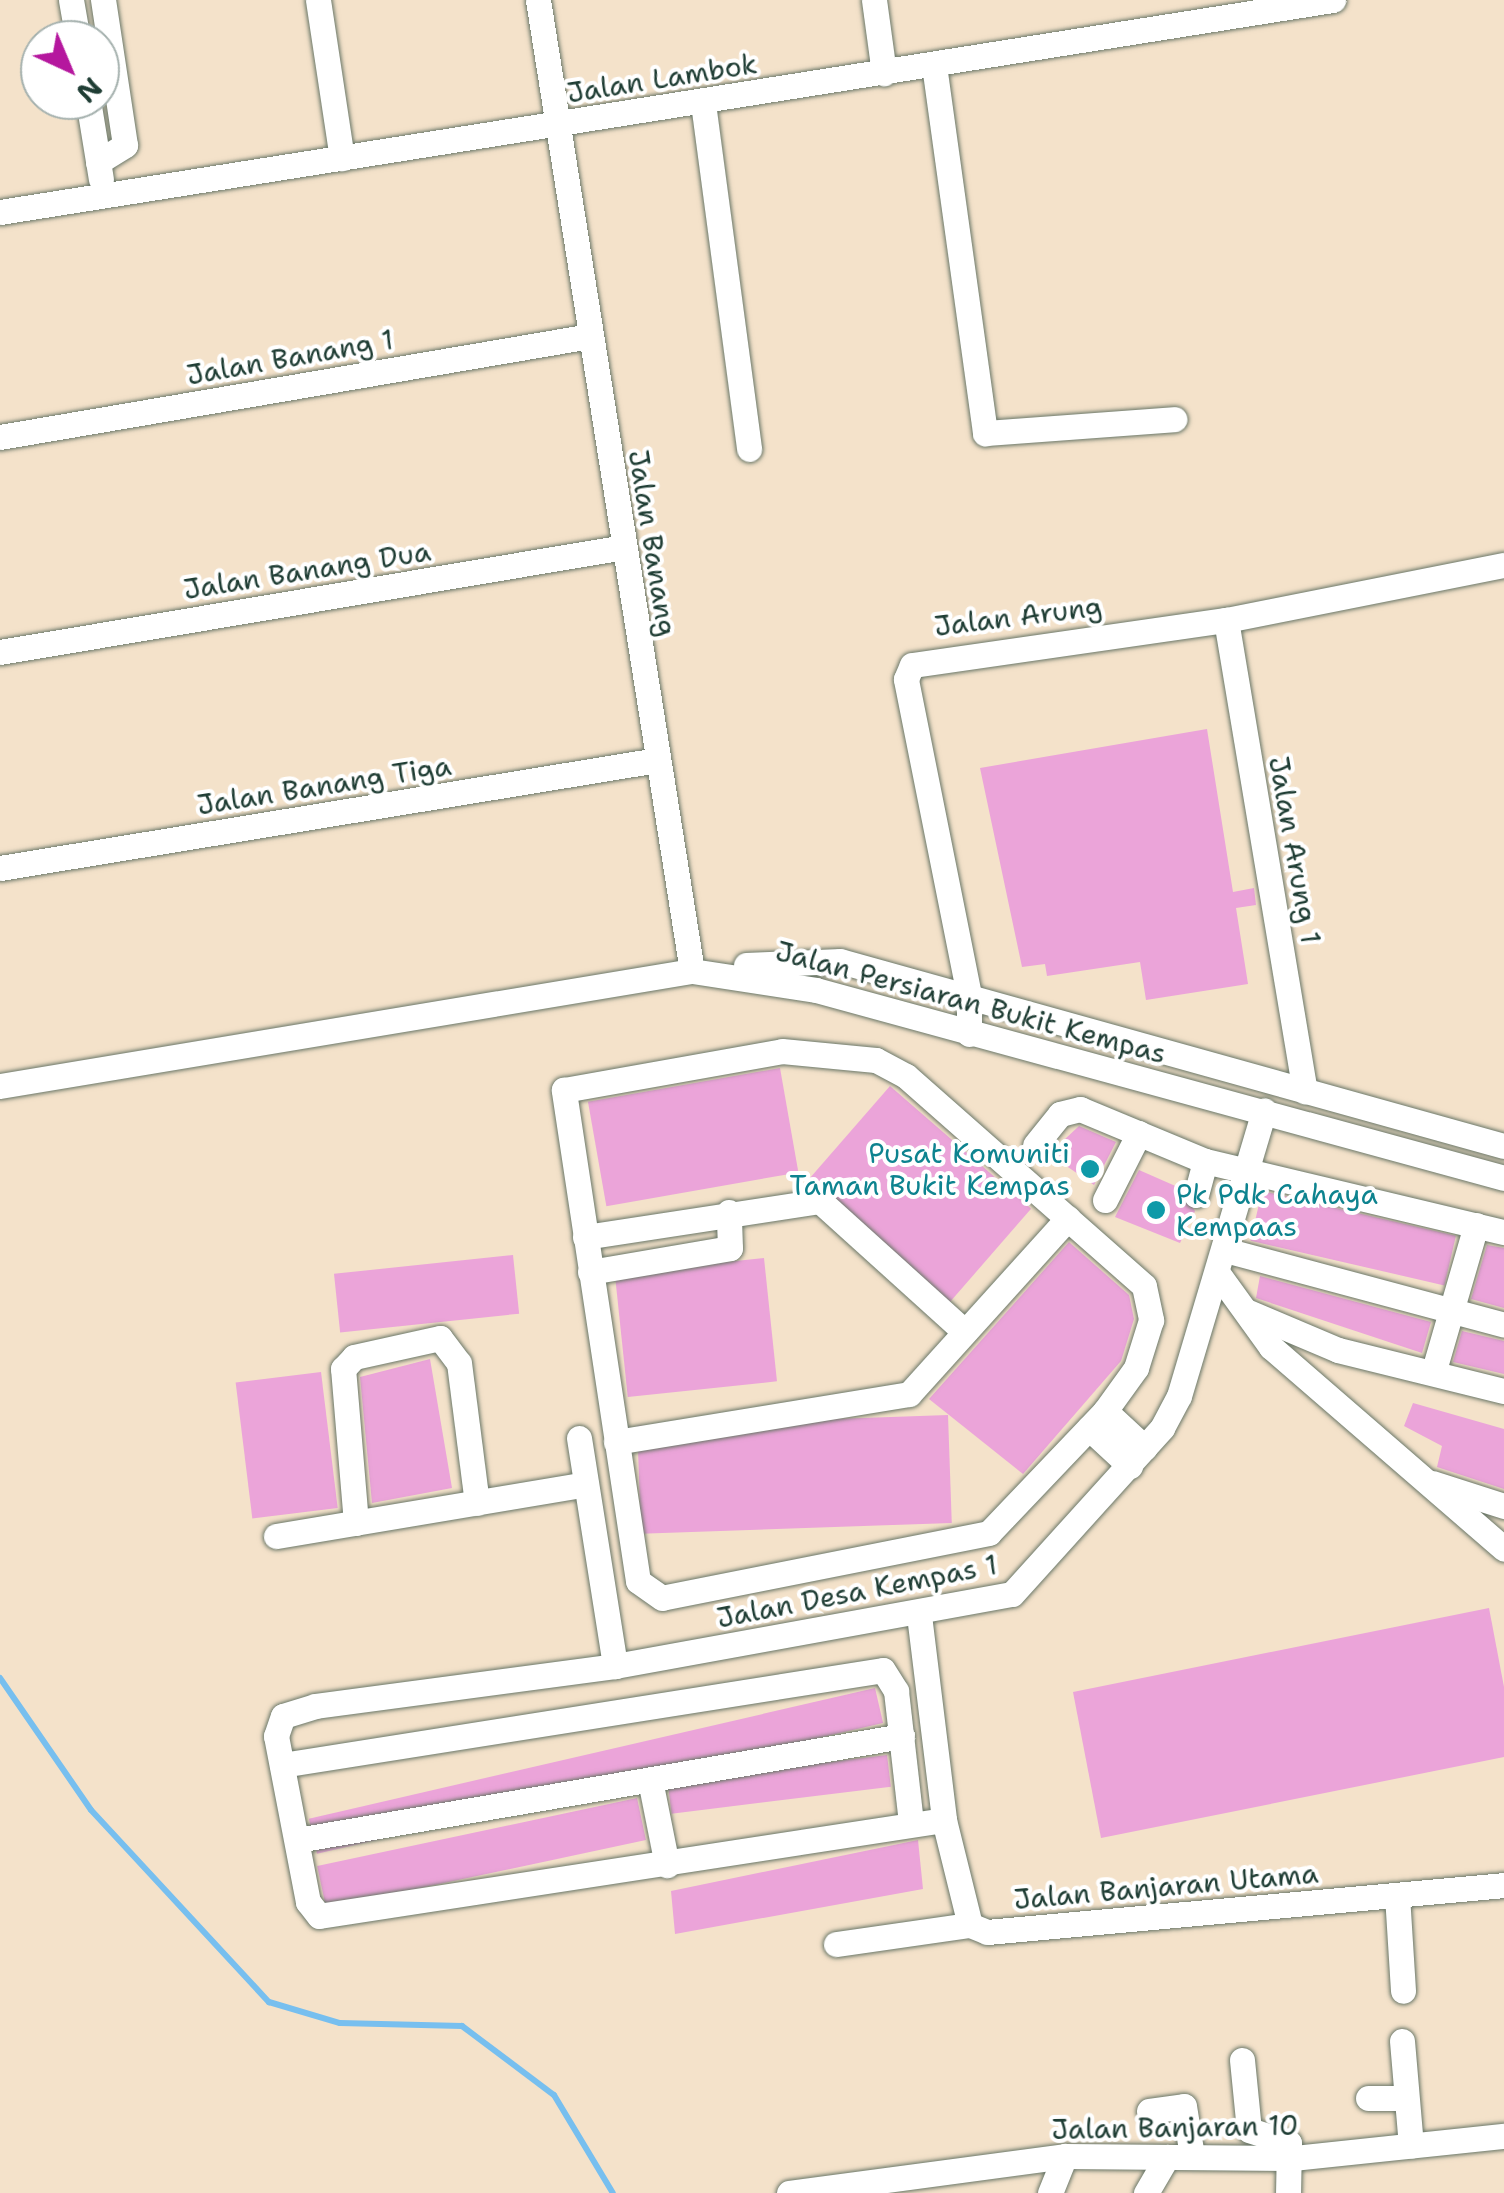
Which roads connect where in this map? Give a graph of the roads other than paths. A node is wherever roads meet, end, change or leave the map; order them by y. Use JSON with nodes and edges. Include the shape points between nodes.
{"nodes":[{"id":1,"x":102,"y":0,"type":"edge"},
{"id":2,"x":318,"y":0,"type":"edge"},
{"id":3,"x":538,"y":0,"type":"edge"},
{"id":4,"x":874,"y":0,"type":"edge"},
{"id":5,"x":1333,"y":0,"type":"edge"},
{"id":6,"x":1212,"y":10,"type":"edge"},
{"id":7,"x":934,"y":65,"type":"junction"},
{"id":8,"x":884,"y":74,"type":"junction"},
{"id":9,"x":703,"y":103,"type":"junction"},
{"id":10,"x":91,"y":120,"type":"edge"},
{"id":11,"x":554,"y":125,"type":"junction"},
{"id":12,"x":342,"y":158,"type":"junction"},
{"id":13,"x":98,"y":162,"type":"junction"},
{"id":14,"x":103,"y":196,"type":"junction"},
{"id":15,"x":0,"y":212,"type":"edge"},
{"id":16,"x":590,"y":336,"type":"junction"},
{"id":17,"x":1174,"y":419,"type":"dead end"},
{"id":18,"x":0,"y":437,"type":"edge"},
{"id":19,"x":749,"y":449,"type":"dead end"},
{"id":20,"x":624,"y":548,"type":"junction"},
{"id":21,"x":1504,"y":566,"type":"edge"},
{"id":22,"x":1226,"y":620,"type":"junction"},
{"id":23,"x":0,"y":652,"type":"edge"},
{"id":24,"x":657,"y":760,"type":"junction"},
{"id":25,"x":0,"y":868,"type":"edge"},
{"id":26,"x":692,"y":971,"type":"junction"},
{"id":27,"x":970,"y":994,"type":"junction"},
{"id":28,"x":969,"y":1034,"type":"junction"},
{"id":29,"x":0,"y":1086,"type":"edge"},
{"id":30,"x":1306,"y":1090,"type":"junction"},
{"id":31,"x":1264,"y":1110,"type":"junction"},
{"id":32,"x":1139,"y":1134,"type":"junction"},
{"id":33,"x":1035,"y":1145,"type":"dead end"},
{"id":34,"x":1504,"y":1146,"type":"edge"},
{"id":35,"x":1206,"y":1161,"type":"junction"},
{"id":36,"x":1246,"y":1173,"type":"junction"},
{"id":37,"x":1504,"y":1178,"type":"edge"},
{"id":38,"x":1196,"y":1195,"type":"dead end"},
{"id":39,"x":1105,"y":1200,"type":"dead end"},
{"id":40,"x":729,"y":1212,"type":"junction"},
{"id":41,"x":1068,"y":1218,"type":"junction"},
{"id":42,"x":1476,"y":1225,"type":"junction"},
{"id":43,"x":1504,"y":1232,"type":"edge"},
{"id":44,"x":585,"y":1237,"type":"junction"},
{"id":45,"x":1222,"y":1263,"type":"junction"},
{"id":46,"x":590,"y":1272,"type":"junction"},
{"id":47,"x":1453,"y":1310,"type":"junction"},
{"id":48,"x":1246,"y":1311,"type":"junction"},
{"id":49,"x":1504,"y":1325,"type":"edge"},
{"id":50,"x":965,"y":1332,"type":"junction"},
{"id":51,"x":1338,"y":1350,"type":"junction"},
{"id":52,"x":1434,"y":1370,"type":"junction"},
{"id":53,"x":1317,"y":1390,"type":"junction"},
{"id":54,"x":1504,"y":1390,"type":"edge"},
{"id":55,"x":1097,"y":1419,"type":"junction"},
{"id":56,"x":617,"y":1447,"type":"junction"},
{"id":57,"x":1138,"y":1457,"type":"junction"},
{"id":58,"x":582,"y":1460,"type":"junction"},
{"id":59,"x":1421,"y":1480,"type":"junction"},
{"id":60,"x":477,"y":1502,"type":"junction"},
{"id":61,"x":1504,"y":1506,"type":"edge"},
{"id":62,"x":356,"y":1524,"type":"junction"},
{"id":63,"x":276,"y":1536,"type":"dead end"},
{"id":64,"x":1504,"y":1549,"type":"edge"},
{"id":65,"x":918,"y":1615,"type":"junction"},
{"id":66,"x":615,"y":1666,"type":"junction"},
{"id":67,"x":902,"y":1736,"type":"junction"},
{"id":68,"x":282,"y":1765,"type":"junction"},
{"id":69,"x":650,"y":1780,"type":"junction"},
{"id":70,"x":944,"y":1820,"type":"junction"},
{"id":71,"x":911,"y":1823,"type":"junction"},
{"id":72,"x":297,"y":1840,"type":"junction"},
{"id":73,"x":667,"y":1865,"type":"junction"},
{"id":74,"x":1504,"y":1884,"type":"edge"},
{"id":75,"x":1397,"y":1895,"type":"junction"},
{"id":76,"x":970,"y":1925,"type":"junction"},
{"id":77,"x":836,"y":1944,"type":"dead end"},
{"id":78,"x":1403,"y":1991,"type":"dead end"},
{"id":79,"x":1402,"y":2041,"type":"dead end"},
{"id":80,"x":1242,"y":2060,"type":"dead end"},
{"id":81,"x":1368,"y":2098,"type":"dead end"},
{"id":82,"x":1406,"y":2098,"type":"junction"},
{"id":83,"x":1149,"y":2111,"type":"dead end"},
{"id":84,"x":1504,"y":2136,"type":"edge"},
{"id":85,"x":1411,"y":2146,"type":"junction"},
{"id":86,"x":1065,"y":2156,"type":"junction"},
{"id":87,"x":1180,"y":2156,"type":"junction"},
{"id":88,"x":1293,"y":2158,"type":"junction"},
{"id":89,"x":810,"y":2189,"type":"edge"},
{"id":90,"x":1050,"y":2193,"type":"edge"},
{"id":91,"x":1146,"y":2193,"type":"edge"},
{"id":92,"x":1288,"y":2193,"type":"edge"}],
"edges":[{"from":1,"to":13,"type":"street","via":[[125,146]]},
{"from":2,"to":12,"type":"street"},
{"from":3,"to":11,"type":"street","name":"Jalan Banang"},
{"from":4,"to":8,"type":"street"},
{"from":5,"to":6,"type":"street","name":"Jalan Lambok"},
{"from":6,"to":7,"type":"street","name":"Jalan Lambok"},
{"from":7,"to":8,"type":"street","name":"Jalan Lambok"},
{"from":7,"to":17,"type":"street","via":[[985,432]]},
{"from":8,"to":9,"type":"street","name":"Jalan Lambok"},
{"from":9,"to":11,"type":"street","name":"Jalan Lambok"},
{"from":9,"to":19,"type":"street"},
{"from":10,"to":13,"type":"street"},
{"from":11,"to":12,"type":"street","name":"Jalan Lambok"},
{"from":11,"to":16,"type":"street","name":"Jalan Banang"},
{"from":12,"to":14,"type":"street","name":"Jalan Lambok"},
{"from":13,"to":14,"type":"street"},
{"from":14,"to":15,"type":"street","name":"Jalan Lambok"},
{"from":16,"to":18,"type":"street","name":"Jalan Banang 1"},
{"from":16,"to":20,"type":"street","name":"Jalan Banang"},
{"from":20,"to":23,"type":"street","name":"Jalan Banang Dua"},
{"from":20,"to":24,"type":"street","name":"Jalan Banang"},
{"from":21,"to":22,"type":"street","name":"Jalan Arung"},
{"from":22,"to":27,"type":"street","name":"Jalan Arung","via":[[912,665],[906,679]]},
{"from":22,"to":30,"type":"street","name":"Jalan Arung 1"},
{"from":24,"to":25,"type":"street","name":"Jalan Banang Tiga"},
{"from":24,"to":26,"type":"street","name":"Jalan Banang"},
{"from":26,"to":27,"type":"street","via":[[840,961]]},
{"from":26,"to":28,"type":"street","name":"Jalan Persiaran Bukit Kempas","via":[[816,990]]},
{"from":26,"to":29,"type":"street","name":"Jalan Persiaran Bukit Kempas"},
{"from":27,"to":28,"type":"street","name":"Jalan Arung"},
{"from":27,"to":30,"type":"street"},
{"from":28,"to":31,"type":"street","name":"Jalan Persiaran Bukit Kempas"},
{"from":30,"to":34,"type":"street"},
{"from":31,"to":36,"type":"street","name":"Jalan Desa Kempas 1"},
{"from":31,"to":37,"type":"street","name":"Jalan Persiaran Bukit Kempas"},
{"from":32,"to":33,"type":"street","via":[[1080,1110],[1060,1114]]},
{"from":32,"to":35,"type":"street"},
{"from":32,"to":39,"type":"street"},
{"from":35,"to":36,"type":"street"},
{"from":35,"to":38,"type":"street"},
{"from":36,"to":42,"type":"street"},
{"from":36,"to":45,"type":"street","name":"Jalan Desa Kempas 1"},
{"from":40,"to":44,"type":"street"},
{"from":40,"to":46,"type":"street","via":[[730,1248]]},
{"from":40,"to":50,"type":"street","via":[[820,1201]]},
{"from":41,"to":44,"type":"street","via":[[890,1065],[782,1051],[564,1090]]},
{"from":41,"to":50,"type":"street"},
{"from":41,"to":55,"type":"street","via":[[1152,1302],[1136,1368]]},
{"from":42,"to":43,"type":"street"},
{"from":42,"to":47,"type":"street"},
{"from":44,"to":46,"type":"street"},
{"from":45,"to":47,"type":"street"},
{"from":45,"to":48,"type":"street"},
{"from":45,"to":57,"type":"street","name":"Jalan Desa Kempas 1","via":[[1180,1396]]},
{"from":46,"to":56,"type":"street"},
{"from":47,"to":49,"type":"street"},
{"from":47,"to":52,"type":"street"},
{"from":48,"to":51,"type":"street"},
{"from":48,"to":53,"type":"street"},
{"from":50,"to":56,"type":"street","via":[[909,1394]]},
{"from":51,"to":52,"type":"street"},
{"from":51,"to":53,"type":"street"},
{"from":52,"to":54,"type":"street"},
{"from":53,"to":59,"type":"street"},
{"from":55,"to":56,"type":"street","via":[[972,1542],[662,1598],[638,1581]]},
{"from":55,"to":57,"type":"street"},
{"from":56,"to":58,"type":"street"},
{"from":57,"to":65,"type":"street","name":"Jalan Desa Kempas 1","via":[[1012,1594]]},
{"from":58,"to":60,"type":"street"},
{"from":58,"to":66,"type":"street"},
{"from":59,"to":61,"type":"street"},
{"from":59,"to":64,"type":"street"},
{"from":60,"to":62,"type":"street"},
{"from":60,"to":62,"type":"street","via":[[458,1363],[440,1338],[354,1357],[343,1369]]},
{"from":62,"to":63,"type":"street"},
{"from":65,"to":66,"type":"street","name":"Jalan Desa Kempas 1"},
{"from":65,"to":70,"type":"street"},
{"from":66,"to":68,"type":"street","name":"Jalan Desa Kempas 1","via":[[283,1716]]},
{"from":67,"to":68,"type":"street","via":[[894,1680],[883,1670]]},
{"from":67,"to":69,"type":"street"},
{"from":67,"to":71,"type":"street"},
{"from":68,"to":72,"type":"street"},
{"from":69,"to":72,"type":"street"},
{"from":69,"to":73,"type":"street"},
{"from":70,"to":71,"type":"street"},
{"from":70,"to":76,"type":"street"},
{"from":71,"to":73,"type":"street"},
{"from":72,"to":73,"type":"street","via":[[319,1916]]},
{"from":74,"to":75,"type":"street","name":"Jalan Banjaran Utama"},
{"from":75,"to":76,"type":"street","name":"Jalan Banjaran Utama","via":[[987,1932]]},
{"from":75,"to":78,"type":"street"},
{"from":76,"to":77,"type":"street","name":"Jalan Banjaran Utama"},
{"from":79,"to":82,"type":"street"},
{"from":80,"to":88,"type":"street","via":[[1249,2130],[1278,2135]]},
{"from":81,"to":82,"type":"street"},
{"from":82,"to":85,"type":"street"},
{"from":83,"to":87,"type":"street","via":[[1184,2106]]},
{"from":84,"to":85,"type":"street","name":"Jalan Banjaran 10"},
{"from":85,"to":88,"type":"street","name":"Jalan Banjaran 10"},
{"from":86,"to":87,"type":"street","name":"Jalan Banjaran 10"},
{"from":86,"to":89,"type":"street","name":"Jalan Banjaran 10"},
{"from":86,"to":90,"type":"street"},
{"from":87,"to":88,"type":"street","name":"Jalan Banjaran 10"},
{"from":87,"to":91,"type":"street"},
{"from":88,"to":92,"type":"street"}]}
